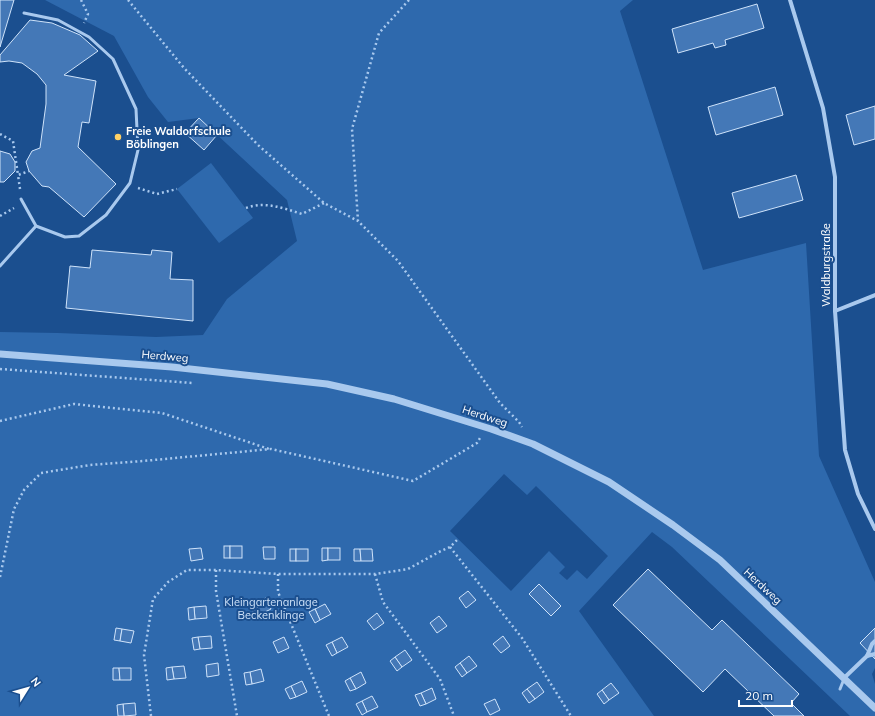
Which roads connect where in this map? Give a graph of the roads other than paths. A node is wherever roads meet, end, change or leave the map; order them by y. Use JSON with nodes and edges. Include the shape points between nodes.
{"nodes":[{"id":1,"x":790,"y":0,"type":"edge"},
{"id":2,"x":24,"y":13,"type":"dead end"},
{"id":3,"x":21,"y":199,"type":"road end"},
{"id":4,"x":36,"y":226,"type":"junction"},
{"id":5,"x":0,"y":266,"type":"edge"},
{"id":6,"x":875,"y":295,"type":"edge"},
{"id":7,"x":835,"y":311,"type":"junction"},
{"id":8,"x":0,"y":354,"type":"edge"},
{"id":9,"x":875,"y":529,"type":"edge"},
{"id":10,"x":875,"y":641,"type":"edge"},
{"id":11,"x":875,"y":654,"type":"edge"},
{"id":12,"x":867,"y":656,"type":"junction"},
{"id":13,"x":844,"y":678,"type":"junction"},
{"id":14,"x":840,"y":689,"type":"dead end"},
{"id":15,"x":875,"y":708,"type":"edge"}],
"edges":[{"from":1,"to":7,"type":"street","name":"Waldburgstraße","via":[[823,108],[835,178]]},
{"from":2,"to":4,"type":"lane","via":[[58,20],[89,37],[113,59],[136,109],[138,150],[130,183],[106,215],[79,236],[65,237]]},
{"from":3,"to":4,"type":"lane"},
{"from":4,"to":5,"type":"lane"},
{"from":6,"to":7,"type":"street"},
{"from":7,"to":9,"type":"street","name":"Waldburgstraße","via":[[845,450],[858,494]]},
{"from":8,"to":13,"type":"street","name":"Herdweg","via":[[172,367],[327,384],[394,399],[532,444],[609,482],[720,560]]},
{"from":10,"to":12,"type":"street"},
{"from":11,"to":12,"type":"street"},
{"from":12,"to":13,"type":"street"},
{"from":13,"to":14,"type":"lane"},
{"from":13,"to":15,"type":"street","name":"Herdweg"}]}
